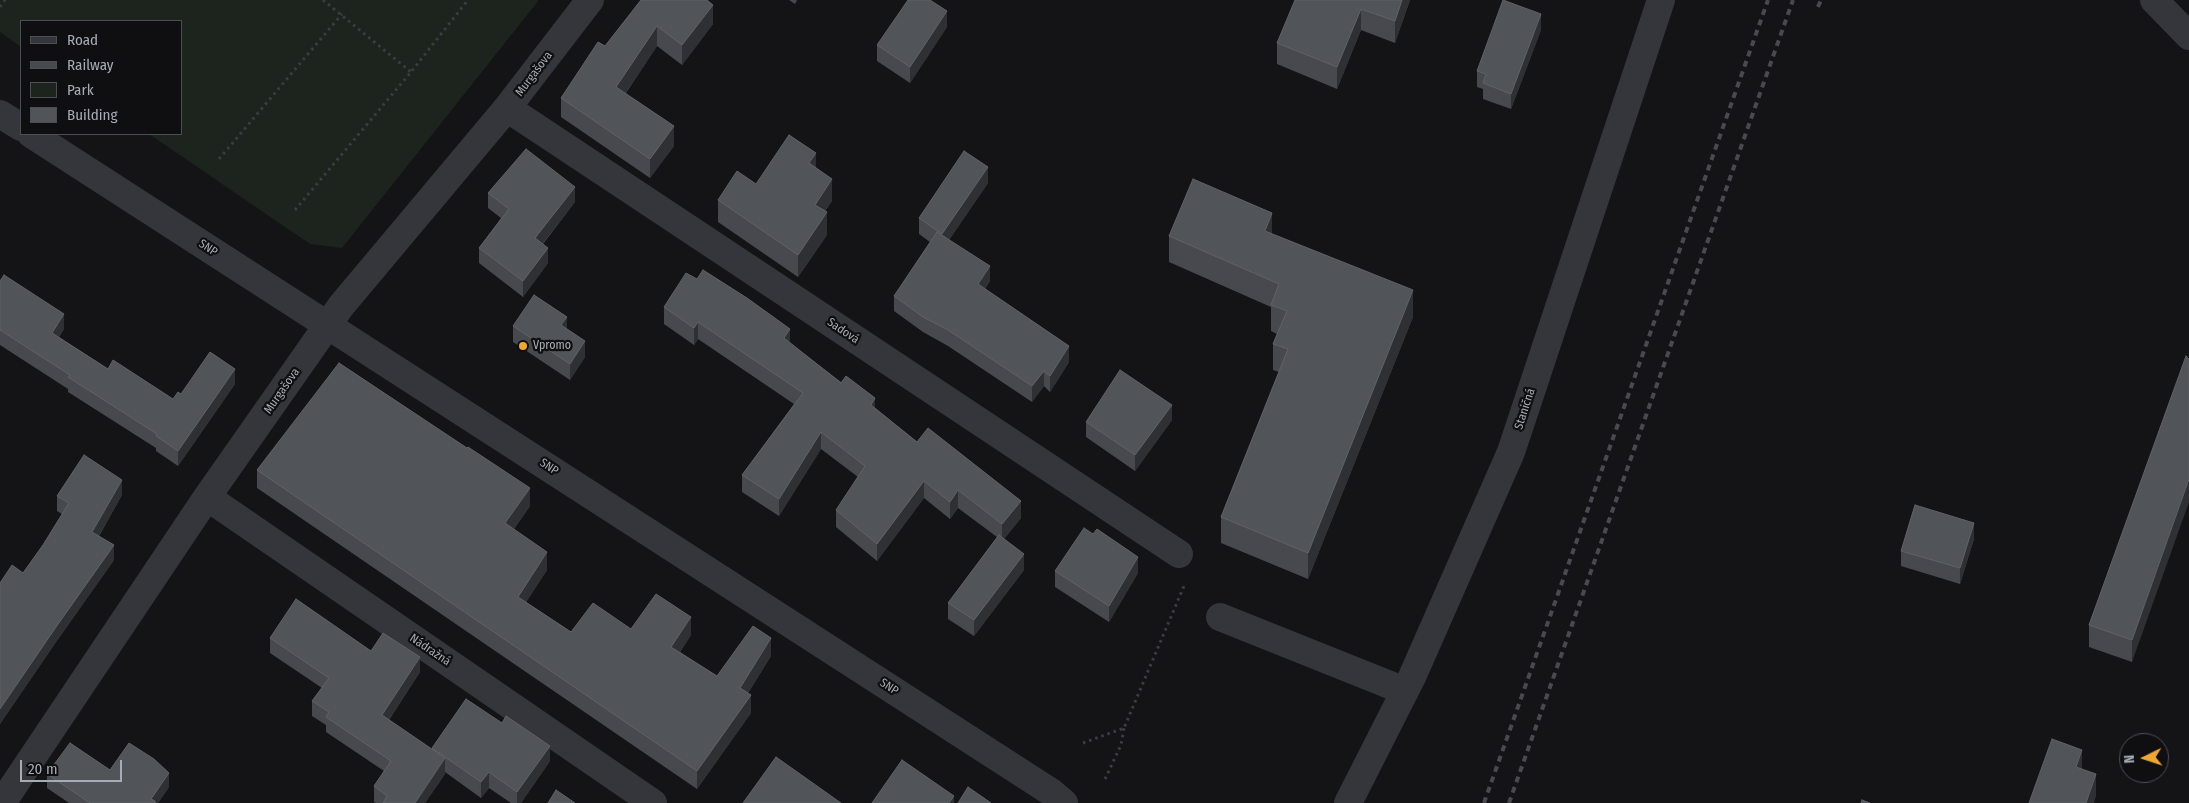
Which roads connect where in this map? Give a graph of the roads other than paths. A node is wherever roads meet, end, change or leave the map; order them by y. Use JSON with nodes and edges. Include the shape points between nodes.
{"nodes":[{"id":1,"x":590,"y":0,"type":"edge"},
{"id":2,"x":1661,"y":0,"type":"edge"},
{"id":3,"x":2154,"y":0,"type":"edge"},
{"id":4,"x":2189,"y":36,"type":"edge"},
{"id":5,"x":507,"y":108,"type":"junction"},
{"id":6,"x":0,"y":114,"type":"edge"},
{"id":7,"x":20,"y":126,"type":"edge"},
{"id":8,"x":33,"y":135,"type":"edge"},
{"id":9,"x":328,"y":324,"type":"junction"},
{"id":10,"x":207,"y":497,"type":"junction"},
{"id":11,"x":1180,"y":554,"type":"road end"},
{"id":12,"x":1220,"y":617,"type":"dead end"},
{"id":13,"x":1405,"y":691,"type":"junction"},
{"id":14,"x":2,"y":803,"type":"edge"},
{"id":15,"x":653,"y":803,"type":"edge"},
{"id":16,"x":1064,"y":803,"type":"edge"},
{"id":17,"x":1348,"y":803,"type":"edge"}],
"edges":[{"from":1,"to":5,"type":"street","name":"Murgašova"},
{"from":2,"to":13,"type":"street","name":"Staničná","via":[[1511,452]]},
{"from":3,"to":4,"type":"street"},
{"from":5,"to":9,"type":"street","name":"Murgašova"},
{"from":5,"to":11,"type":"street","name":"Sadová"},
{"from":6,"to":7,"type":"street"},
{"from":8,"to":9,"type":"street","name":"SNP"},
{"from":9,"to":10,"type":"street","name":"Murgašova"},
{"from":9,"to":16,"type":"street","name":"SNP","via":[[1043,786]]},
{"from":10,"to":14,"type":"street","name":"Murgašova"},
{"from":10,"to":15,"type":"street","name":"Nádražná"},
{"from":12,"to":13,"type":"street"},
{"from":13,"to":17,"type":"street","name":"Staničná"}]}
